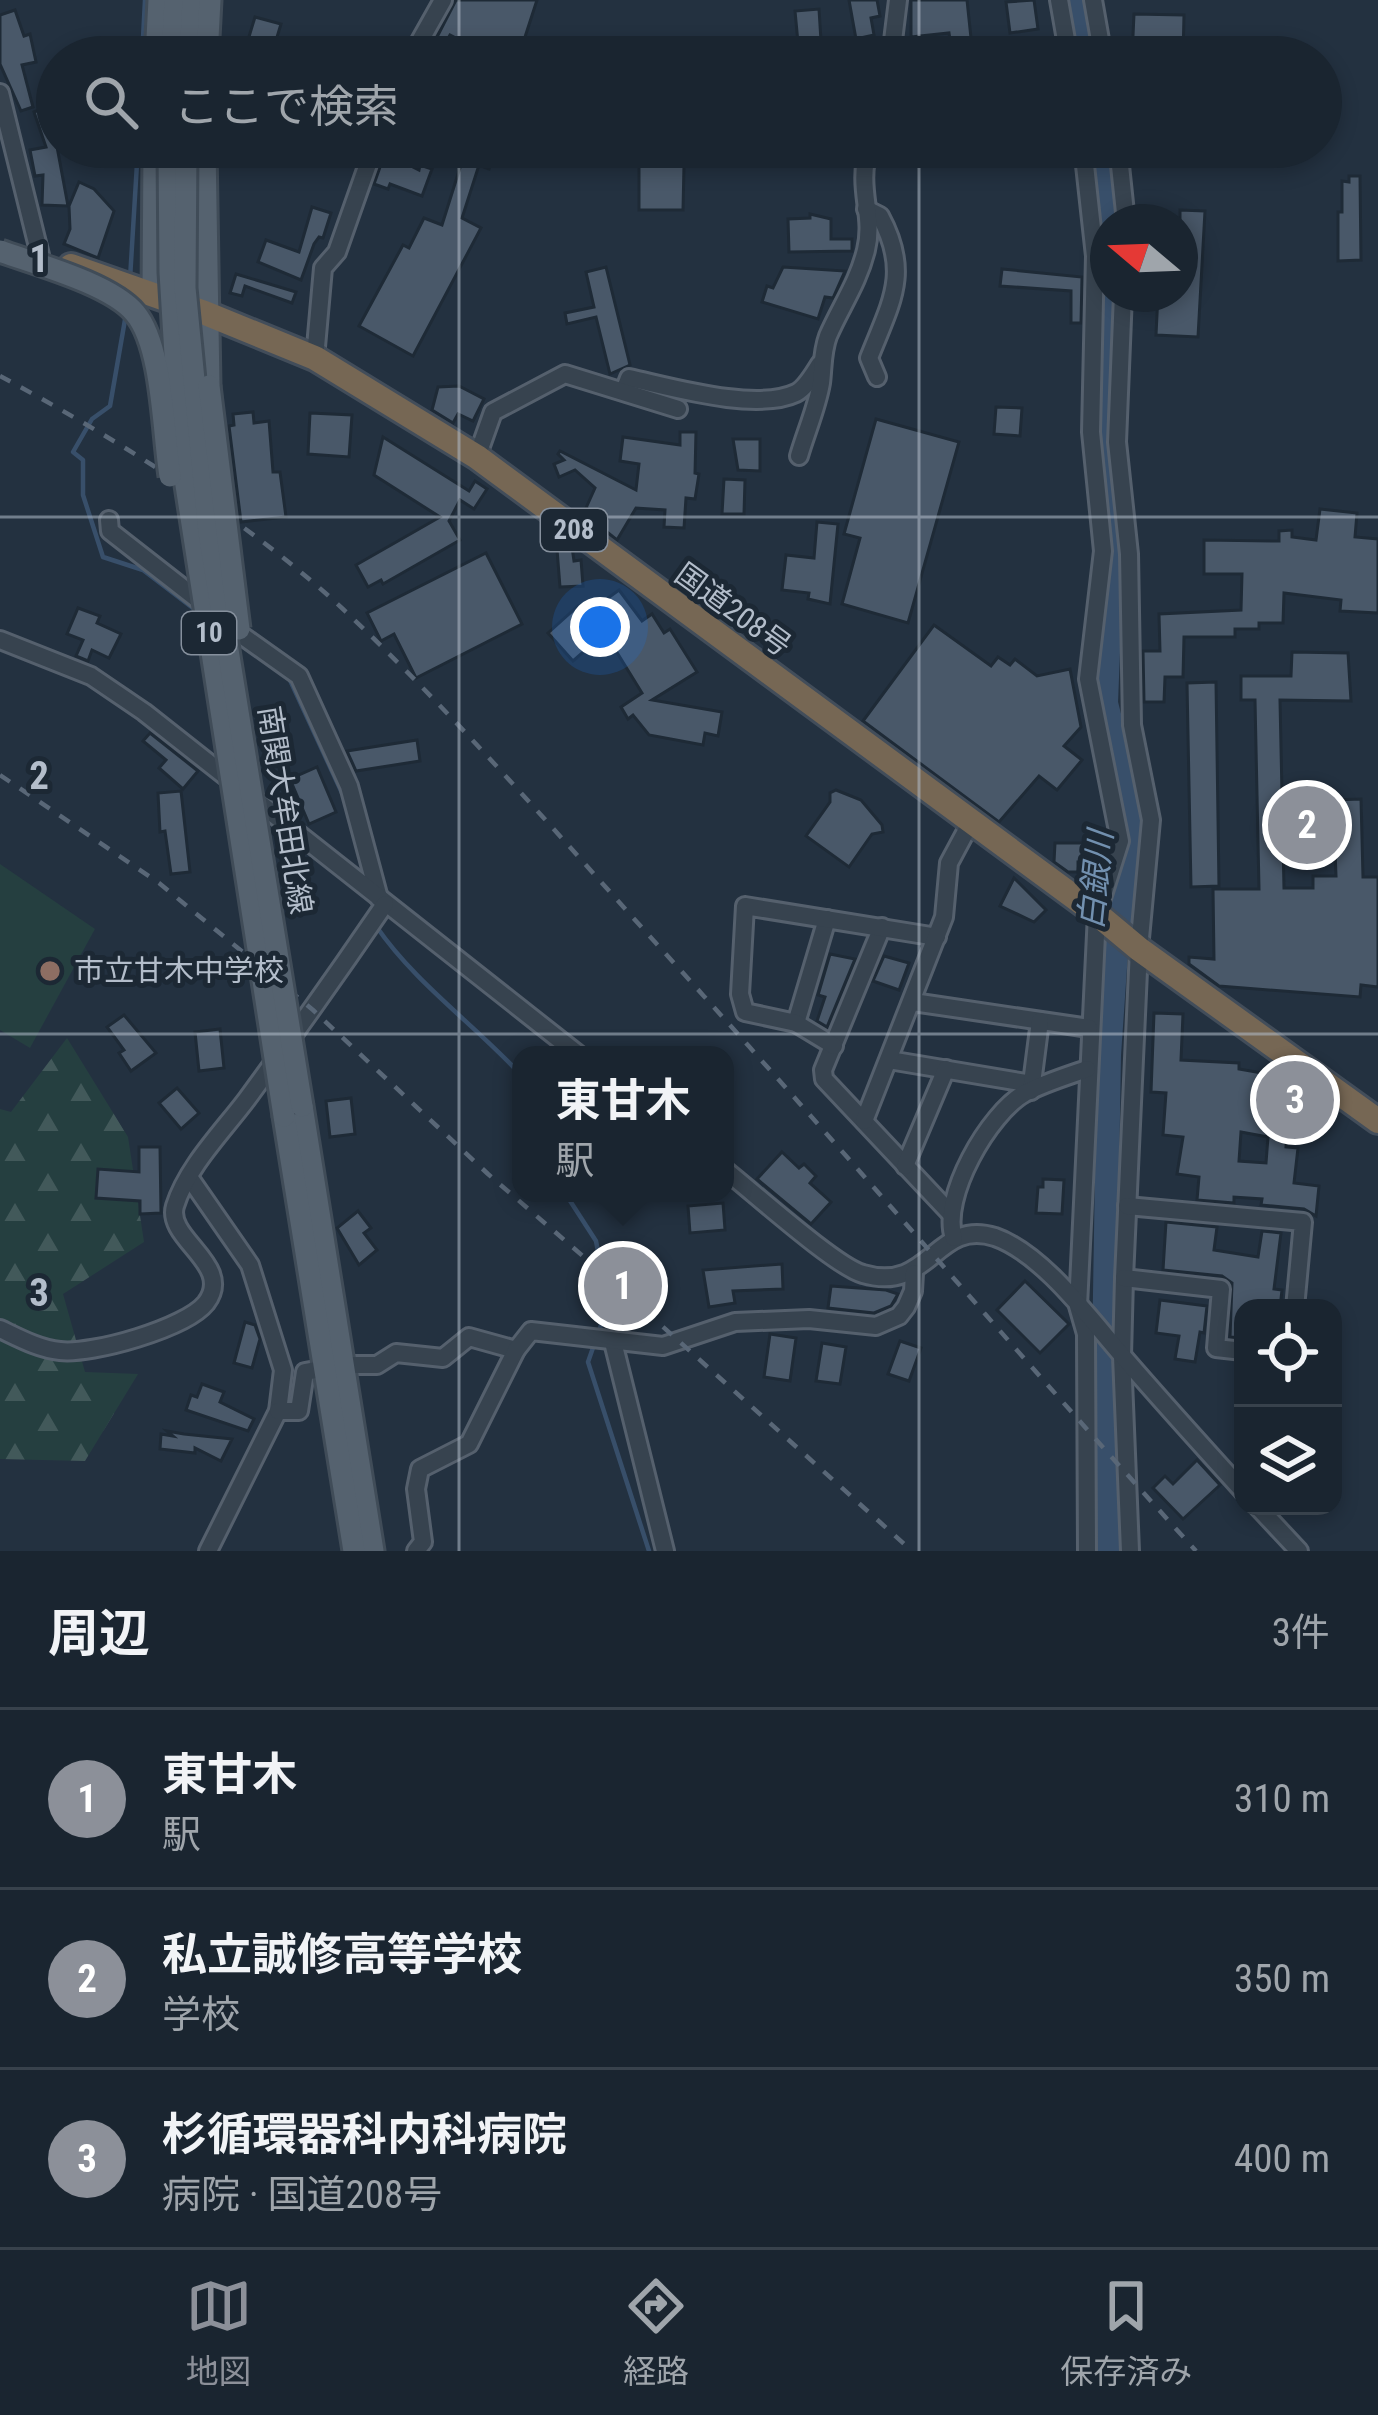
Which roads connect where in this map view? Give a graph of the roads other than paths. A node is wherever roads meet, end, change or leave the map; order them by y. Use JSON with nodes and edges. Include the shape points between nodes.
{"nodes":[{"id":1,"x":159,"y":0,"type":"edge"},
{"id":2,"x":175,"y":0,"type":"edge"},
{"id":3,"x":193,"y":0,"type":"edge"},
{"id":4,"x":210,"y":0,"type":"edge"},
{"id":5,"x":443,"y":0,"type":"edge"},
{"id":6,"x":898,"y":0,"type":"edge"},
{"id":7,"x":1059,"y":0,"type":"edge"},
{"id":8,"x":1093,"y":0,"type":"edge"},
{"id":9,"x":157,"y":36,"type":"edge"},
{"id":10,"x":173,"y":36,"type":"edge"},
{"id":11,"x":191,"y":36,"type":"edge"},
{"id":12,"x":208,"y":36,"type":"edge"},
{"id":13,"x":423,"y":36,"type":"edge"},
{"id":14,"x":891,"y":36,"type":"edge"},
{"id":15,"x":1065,"y":36,"type":"edge"},
{"id":16,"x":1099,"y":36,"type":"edge"},
{"id":17,"x":0,"y":93,"type":"edge"},
{"id":18,"x":154,"y":168,"type":"edge"},
{"id":19,"x":169,"y":168,"type":"edge"},
{"id":20,"x":186,"y":168,"type":"edge"},
{"id":21,"x":206,"y":168,"type":"edge"},
{"id":22,"x":367,"y":168,"type":"edge"},
{"id":23,"x":863,"y":168,"type":"edge"},
{"id":24,"x":1085,"y":168,"type":"edge"},
{"id":25,"x":1120,"y":168,"type":"edge"},
{"id":26,"x":1124,"y":204,"type":"edge"},
{"id":27,"x":866,"y":209,"type":"junction"},
{"id":28,"x":0,"y":240,"type":"edge"},
{"id":29,"x":0,"y":250,"type":"edge"},
{"id":30,"x":40,"y":255,"type":"junction"},
{"id":31,"x":153,"y":295,"type":"junction"},
{"id":32,"x":1122,"y":312,"type":"edge"},
{"id":33,"x":206,"y":314,"type":"junction"},
{"id":34,"x":314,"y":358,"type":"junction"},
{"id":35,"x":821,"y":364,"type":"junction"},
{"id":36,"x":877,"y":376,"type":"dead end"},
{"id":37,"x":624,"y":392,"type":"junction"},
{"id":38,"x":678,"y":409,"type":"dead end"},
{"id":39,"x":799,"y":455,"type":"dead end"},
{"id":40,"x":477,"y":457,"type":"junction"},
{"id":41,"x":109,"y":520,"type":"dead end"},
{"id":42,"x":0,"y":640,"type":"edge"},
{"id":43,"x":216,"y":682,"type":"junction"},
{"id":44,"x":245,"y":753,"type":"junction"},
{"id":45,"x":971,"y":822,"type":"junction"},
{"id":46,"x":382,"y":901,"type":"junction"},
{"id":47,"x":1097,"y":914,"type":"junction"},
{"id":48,"x":827,"y":919,"type":"junction"},
{"id":49,"x":882,"y":927,"type":"junction"},
{"id":50,"x":937,"y":937,"type":"junction"},
{"id":51,"x":1139,"y":949,"type":"junction"},
{"id":52,"x":913,"y":1003,"type":"junction"},
{"id":53,"x":1040,"y":1021,"type":"junction"},
{"id":54,"x":796,"y":1023,"type":"junction"},
{"id":55,"x":1089,"y":1028,"type":"junction"},
{"id":56,"x":567,"y":1046,"type":"edge"},
{"id":57,"x":834,"y":1046,"type":"junction"},
{"id":58,"x":889,"y":1060,"type":"junction"},
{"id":59,"x":946,"y":1069,"type":"junction"},
{"id":60,"x":1087,"y":1069,"type":"junction"},
{"id":61,"x":1031,"y":1088,"type":"junction"},
{"id":62,"x":293,"y":1111,"type":"junction"},
{"id":63,"x":863,"y":1121,"type":"junction"},
{"id":64,"x":1378,"y":1121,"type":"edge"},
{"id":65,"x":905,"y":1166,"type":"junction"},
{"id":66,"x":189,"y":1177,"type":"junction"},
{"id":67,"x":734,"y":1177,"type":"edge"},
{"id":68,"x":1127,"y":1206,"type":"junction"},
{"id":69,"x":951,"y":1214,"type":"junction"},
{"id":70,"x":954,"y":1238,"type":"junction"},
{"id":71,"x":914,"y":1273,"type":"junction"},
{"id":72,"x":1124,"y":1277,"type":"junction"},
{"id":73,"x":1296,"y":1299,"type":"edge"},
{"id":74,"x":1082,"y":1311,"type":"junction"},
{"id":75,"x":0,"y":1329,"type":"edge"},
{"id":76,"x":613,"y":1342,"type":"junction"},
{"id":77,"x":515,"y":1350,"type":"junction"},
{"id":78,"x":1234,"y":1350,"type":"edge"},
{"id":79,"x":1119,"y":1352,"type":"junction"},
{"id":80,"x":334,"y":1367,"type":"junction"},
{"id":81,"x":278,"y":1411,"type":"junction"},
{"id":82,"x":1234,"y":1481,"type":"edge"},
{"id":83,"x":1265,"y":1515,"type":"edge"},
{"id":84,"x":208,"y":1551,"type":"edge"},
{"id":85,"x":354,"y":1551,"type":"edge"},
{"id":86,"x":373,"y":1551,"type":"edge"},
{"id":87,"x":416,"y":1551,"type":"edge"},
{"id":88,"x":665,"y":1551,"type":"edge"},
{"id":89,"x":1087,"y":1551,"type":"edge"},
{"id":90,"x":1130,"y":1551,"type":"edge"},
{"id":91,"x":1299,"y":1551,"type":"edge"}],
"edges":[{"from":1,"to":9,"type":"main road"},
{"from":2,"to":10,"type":"main road"},
{"from":3,"to":11,"type":"main road"},
{"from":4,"to":12,"type":"main road"},
{"from":5,"to":13,"type":"street"},
{"from":6,"to":14,"type":"street"},
{"from":7,"to":15,"type":"street"},
{"from":8,"to":16,"type":"street"},
{"from":17,"to":30,"type":"street"},
{"from":18,"to":31,"type":"main road"},
{"from":19,"to":43,"type":"main road","name":"南関大牟田北線","number":"10","bridge":true,"via":[[181,453]]},
{"from":20,"to":44,"type":"main road","name":"南関大牟田北線","number":"10","bridge":true,"via":[[195,408]]},
{"from":21,"to":33,"type":"main road"},
{"from":22,"to":34,"type":"street","via":[[337,252],[323,268]]},
{"from":23,"to":27,"type":"street"},
{"from":24,"to":47,"type":"street","via":[[1095,256],[1090,432],[1103,551],[1088,679],[1120,841]]},
{"from":25,"to":26,"type":"street"},
{"from":27,"to":35,"type":"street","via":[[866,251]]},
{"from":27,"to":36,"type":"street","via":[[880,216],[898,259],[894,296],[869,358]]},
{"from":28,"to":30,"type":"highway","name":"国道208号","number":"208"},
{"from":29,"to":43,"type":"main road","bridge":true,"via":[[105,293],[139,316],[153,351],[175,501]]},
{"from":30,"to":31,"type":"highway","name":"国道208号","number":"208"},
{"from":31,"to":33,"type":"highway","name":"国道208号","number":"208"},
{"from":32,"to":51,"type":"street","via":[[1117,442],[1129,554],[1132,725],[1150,820]]},
{"from":33,"to":34,"type":"highway","name":"国道208号","number":"208"},
{"from":33,"to":44,"type":"main road","bridge":true,"via":[[248,706]]},
{"from":34,"to":40,"type":"highway","name":"国道208号","number":"208"},
{"from":35,"to":37,"type":"street","via":[[798,392],[773,398],[629,378]]},
{"from":35,"to":39,"type":"street"},
{"from":37,"to":38,"type":"street"},
{"from":37,"to":40,"type":"street","via":[[565,374],[493,412]]},
{"from":40,"to":45,"type":"highway","name":"国道208号","number":"208"},
{"from":41,"to":46,"type":"street","via":[[117,538],[299,676],[349,786]]},
{"from":42,"to":46,"type":"street","via":[[91,676],[145,712]]},
{"from":43,"to":62,"type":"main road","name":"南関大牟田北線","number":"10","bridge":true},
{"from":44,"to":62,"type":"main road","name":"南関大牟田北線","number":"10","bridge":true},
{"from":45,"to":47,"type":"highway","name":"国道208号","number":"208"},
{"from":45,"to":50,"type":"street","via":[[949,863]]},
{"from":46,"to":56,"type":"street"},
{"from":46,"to":66,"type":"street","via":[[318,1004]]},
{"from":47,"to":51,"type":"highway","name":"国道208号","number":"208"},
{"from":47,"to":55,"type":"street"},
{"from":48,"to":49,"type":"street"},
{"from":48,"to":54,"type":"street"},
{"from":48,"to":54,"type":"street","via":[[745,906],[745,1012]]},
{"from":49,"to":50,"type":"street"},
{"from":49,"to":57,"type":"street"},
{"from":50,"to":52,"type":"street"},
{"from":51,"to":64,"type":"highway","name":"国道208号","number":"208"},
{"from":51,"to":68,"type":"street"},
{"from":52,"to":53,"type":"street"},
{"from":52,"to":58,"type":"street"},
{"from":53,"to":55,"type":"street"},
{"from":53,"to":61,"type":"street"},
{"from":54,"to":57,"type":"street"},
{"from":55,"to":60,"type":"street"},
{"from":57,"to":63,"type":"street","via":[[824,1079]]},
{"from":58,"to":59,"type":"street"},
{"from":58,"to":63,"type":"street"},
{"from":59,"to":61,"type":"street"},
{"from":59,"to":65,"type":"street"},
{"from":60,"to":61,"type":"street"},
{"from":60,"to":74,"type":"street"},
{"from":61,"to":69,"type":"street","via":[[989,1127]]},
{"from":62,"to":80,"type":"main road","name":"南関大牟田北線","number":"10"},
{"from":63,"to":65,"type":"street"},
{"from":65,"to":69,"type":"street"},
{"from":66,"to":75,"type":"street","via":[[175,1223],[212,1282],[194,1314],[87,1351],[48,1348]]},
{"from":66,"to":81,"type":"street","via":[[250,1264],[283,1370]]},
{"from":67,"to":71,"type":"street","via":[[856,1272]]},
{"from":68,"to":72,"type":"street"},
{"from":68,"to":73,"type":"street","via":[[1303,1222]]},
{"from":69,"to":70,"type":"street"},
{"from":70,"to":71,"type":"street"},
{"from":70,"to":74,"type":"street","via":[[971,1233],[1014,1247]]},
{"from":71,"to":76,"type":"street","via":[[906,1307],[876,1326],[735,1322],[663,1346]]},
{"from":72,"to":78,"type":"street","via":[[1220,1289],[1216,1348]]},
{"from":72,"to":79,"type":"street"},
{"from":74,"to":79,"type":"street"},
{"from":74,"to":89,"type":"street"},
{"from":76,"to":77,"type":"street","via":[[531,1331]]},
{"from":76,"to":88,"type":"street"},
{"from":77,"to":80,"type":"street","via":[[469,1337],[443,1358],[396,1353],[377,1365]]},
{"from":77,"to":87,"type":"street","via":[[469,1444],[420,1469]]},
{"from":79,"to":82,"type":"street"},
{"from":79,"to":90,"type":"street"},
{"from":80,"to":81,"type":"street","via":[[305,1372],[299,1411]]},
{"from":80,"to":85,"type":"main road","name":"南関大牟田北線","number":"10"},
{"from":80,"to":86,"type":"main road","name":"南関大牟田北線","number":"10"},
{"from":81,"to":84,"type":"street"},
{"from":83,"to":91,"type":"street"}]}
